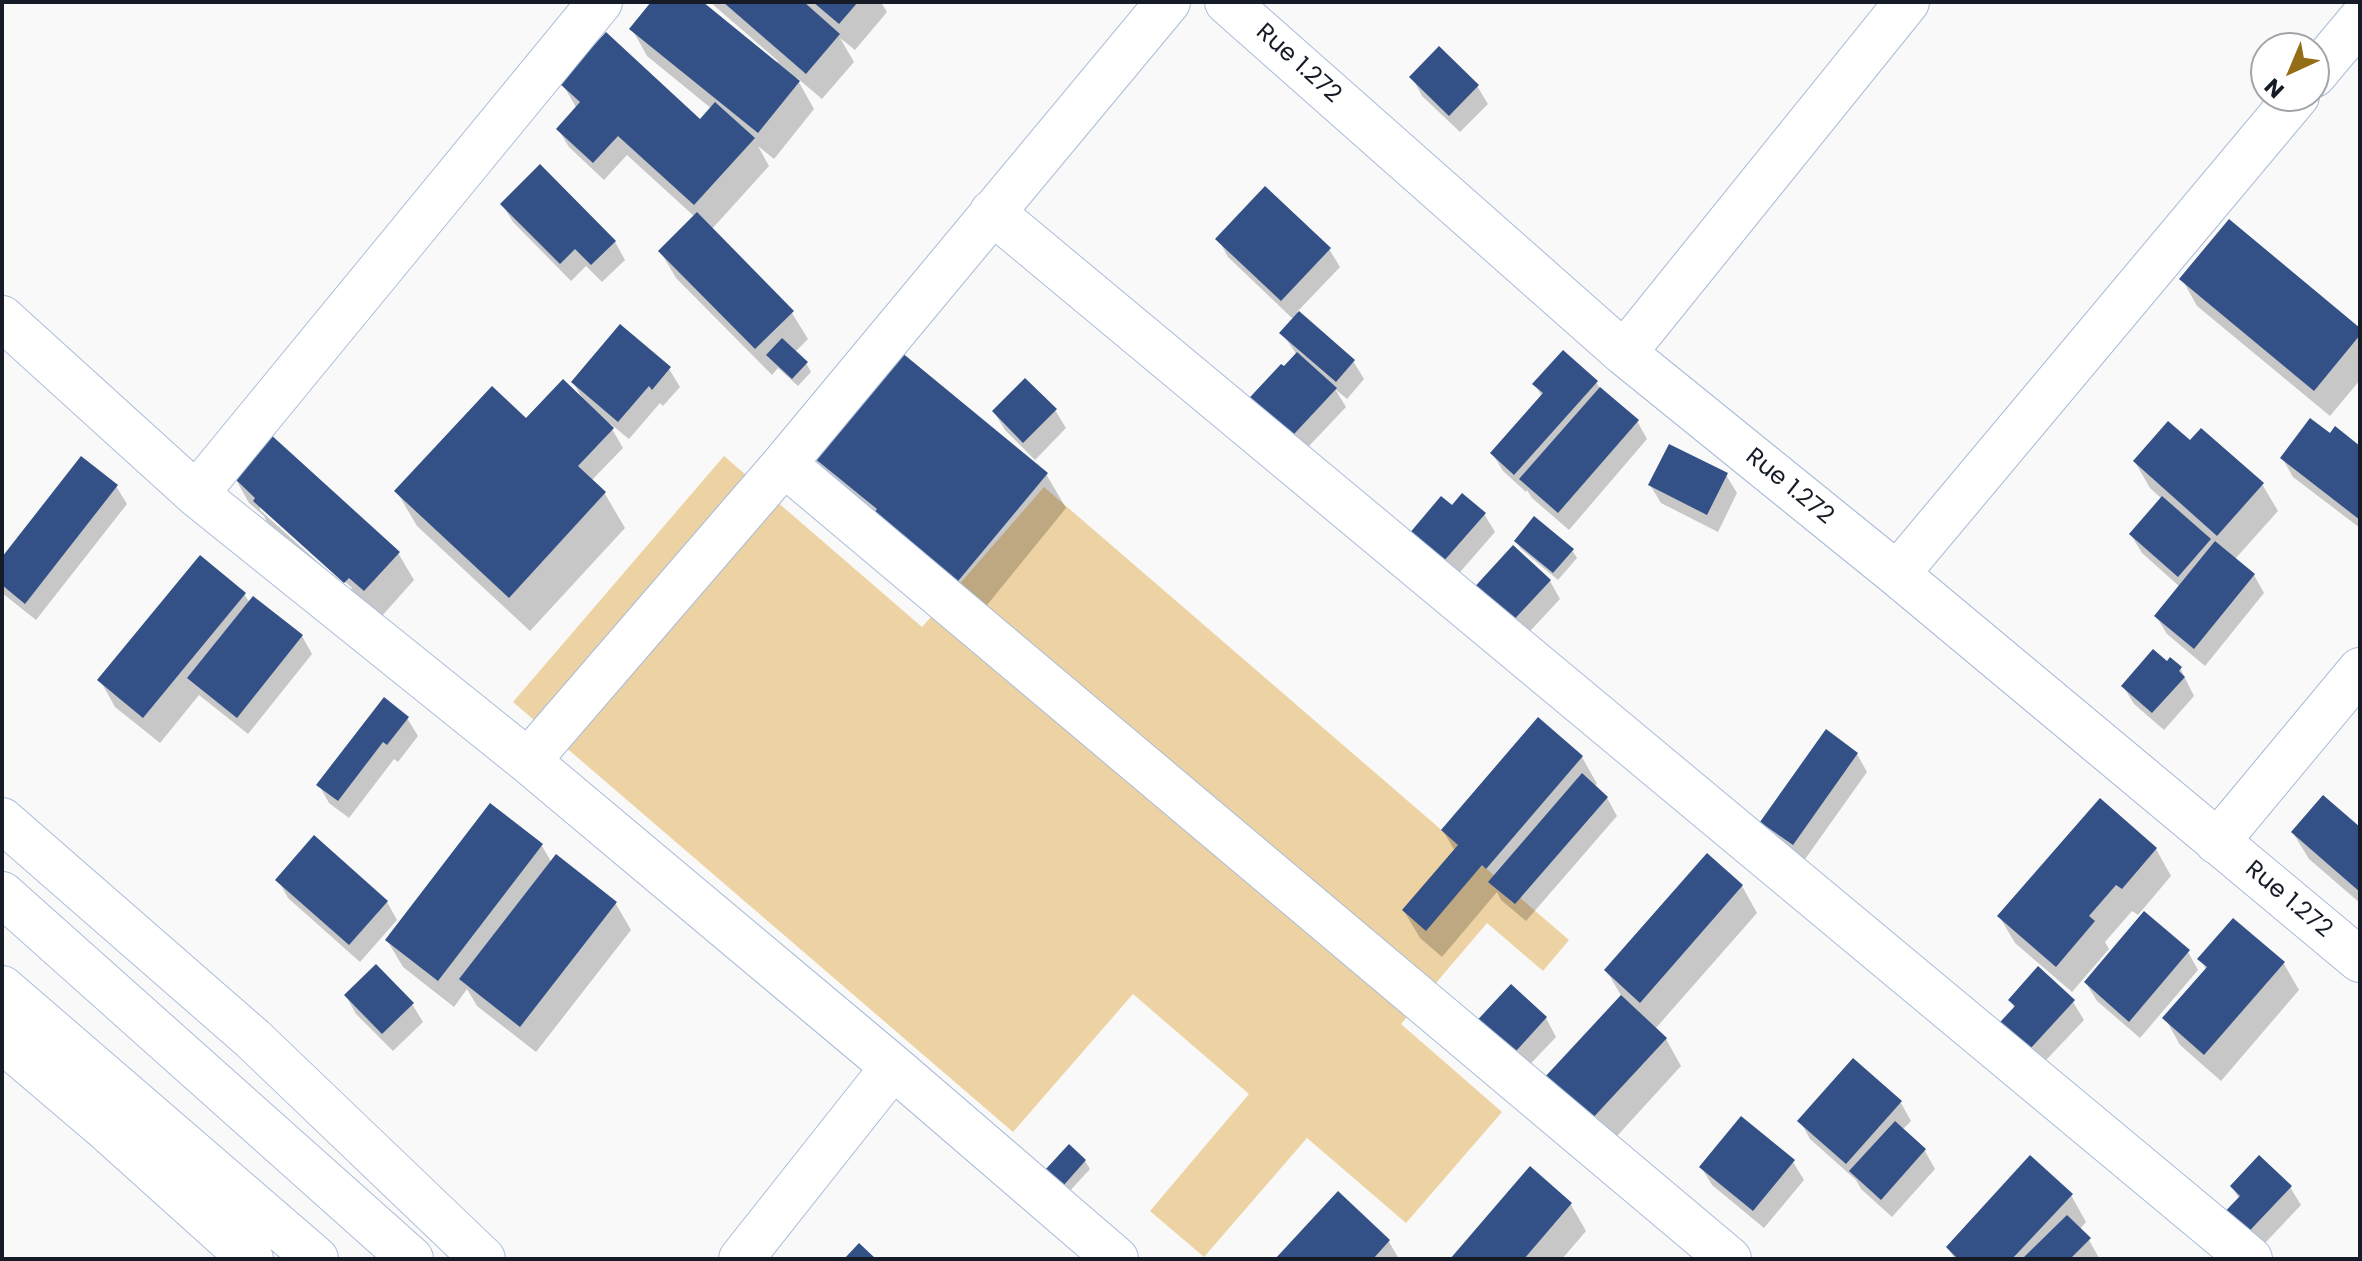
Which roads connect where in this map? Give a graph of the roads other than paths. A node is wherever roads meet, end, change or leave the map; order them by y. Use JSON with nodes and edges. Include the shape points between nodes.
{"nodes":[{"id":1,"x":600,"y":2,"type":"edge"},
{"id":2,"x":1168,"y":2,"type":"edge"},
{"id":3,"x":1227,"y":2,"type":"edge"},
{"id":4,"x":1903,"y":3,"type":"edge"},
{"id":5,"x":2360,"y":20,"type":"edge"},
{"id":6,"x":2330,"y":56,"type":"edge"},
{"id":7,"x":2284,"y":112,"type":"edge"},
{"id":8,"x":992,"y":212,"type":"junction"},
{"id":9,"x":2,"y":318,"type":"edge"},
{"id":10,"x":1624,"y":353,"type":"junction"},
{"id":11,"x":784,"y":464,"type":"junction"},
{"id":12,"x":196,"y":494,"type":"junction"},
{"id":13,"x":1897,"y":574,"type":"junction"},
{"id":14,"x":2360,"y":670,"type":"edge"},
{"id":15,"x":528,"y":761,"type":"junction"},
{"id":16,"x":2,"y":820,"type":"edge"},
{"id":17,"x":2217,"y":842,"type":"junction"},
{"id":18,"x":2,"y":894,"type":"edge"},
{"id":19,"x":2360,"y":960,"type":"edge"},
{"id":20,"x":2,"y":988,"type":"edge"},
{"id":21,"x":6,"y":1053,"type":"edge"},
{"id":22,"x":893,"y":1067,"type":"junction"},
{"id":23,"x":251,"y":1259,"type":"edge"},
{"id":24,"x":316,"y":1259,"type":"edge"},
{"id":25,"x":411,"y":1259,"type":"edge"},
{"id":26,"x":483,"y":1259,"type":"edge"},
{"id":27,"x":741,"y":1259,"type":"edge"},
{"id":28,"x":1116,"y":1259,"type":"edge"},
{"id":29,"x":1729,"y":1259,"type":"edge"},
{"id":30,"x":2250,"y":1259,"type":"edge"}],
"edges":[{"from":1,"to":12,"type":"street"},
{"from":2,"to":8,"type":"street"},
{"from":3,"to":10,"type":"street","name":"Rue 1.272"},
{"from":4,"to":10,"type":"street"},
{"from":5,"to":6,"type":"street"},
{"from":7,"to":13,"type":"street"},
{"from":8,"to":11,"type":"street"},
{"from":8,"to":30,"type":"street"},
{"from":9,"to":12,"type":"street"},
{"from":10,"to":13,"type":"street","name":"Rue 1.272"},
{"from":11,"to":15,"type":"street"},
{"from":11,"to":29,"type":"street"},
{"from":12,"to":15,"type":"street"},
{"from":13,"to":17,"type":"street","name":"Rue 1.272"},
{"from":14,"to":17,"type":"street"},
{"from":15,"to":22,"type":"street"},
{"from":16,"to":26,"type":"street","via":[[253,1039]]},
{"from":17,"to":19,"type":"street","name":"Rue 1.272"},
{"from":18,"to":25,"type":"street"},
{"from":20,"to":24,"type":"street"},
{"from":21,"to":23,"type":"street","via":[[103,1126]]},
{"from":22,"to":27,"type":"street"},
{"from":22,"to":28,"type":"street"}]}
